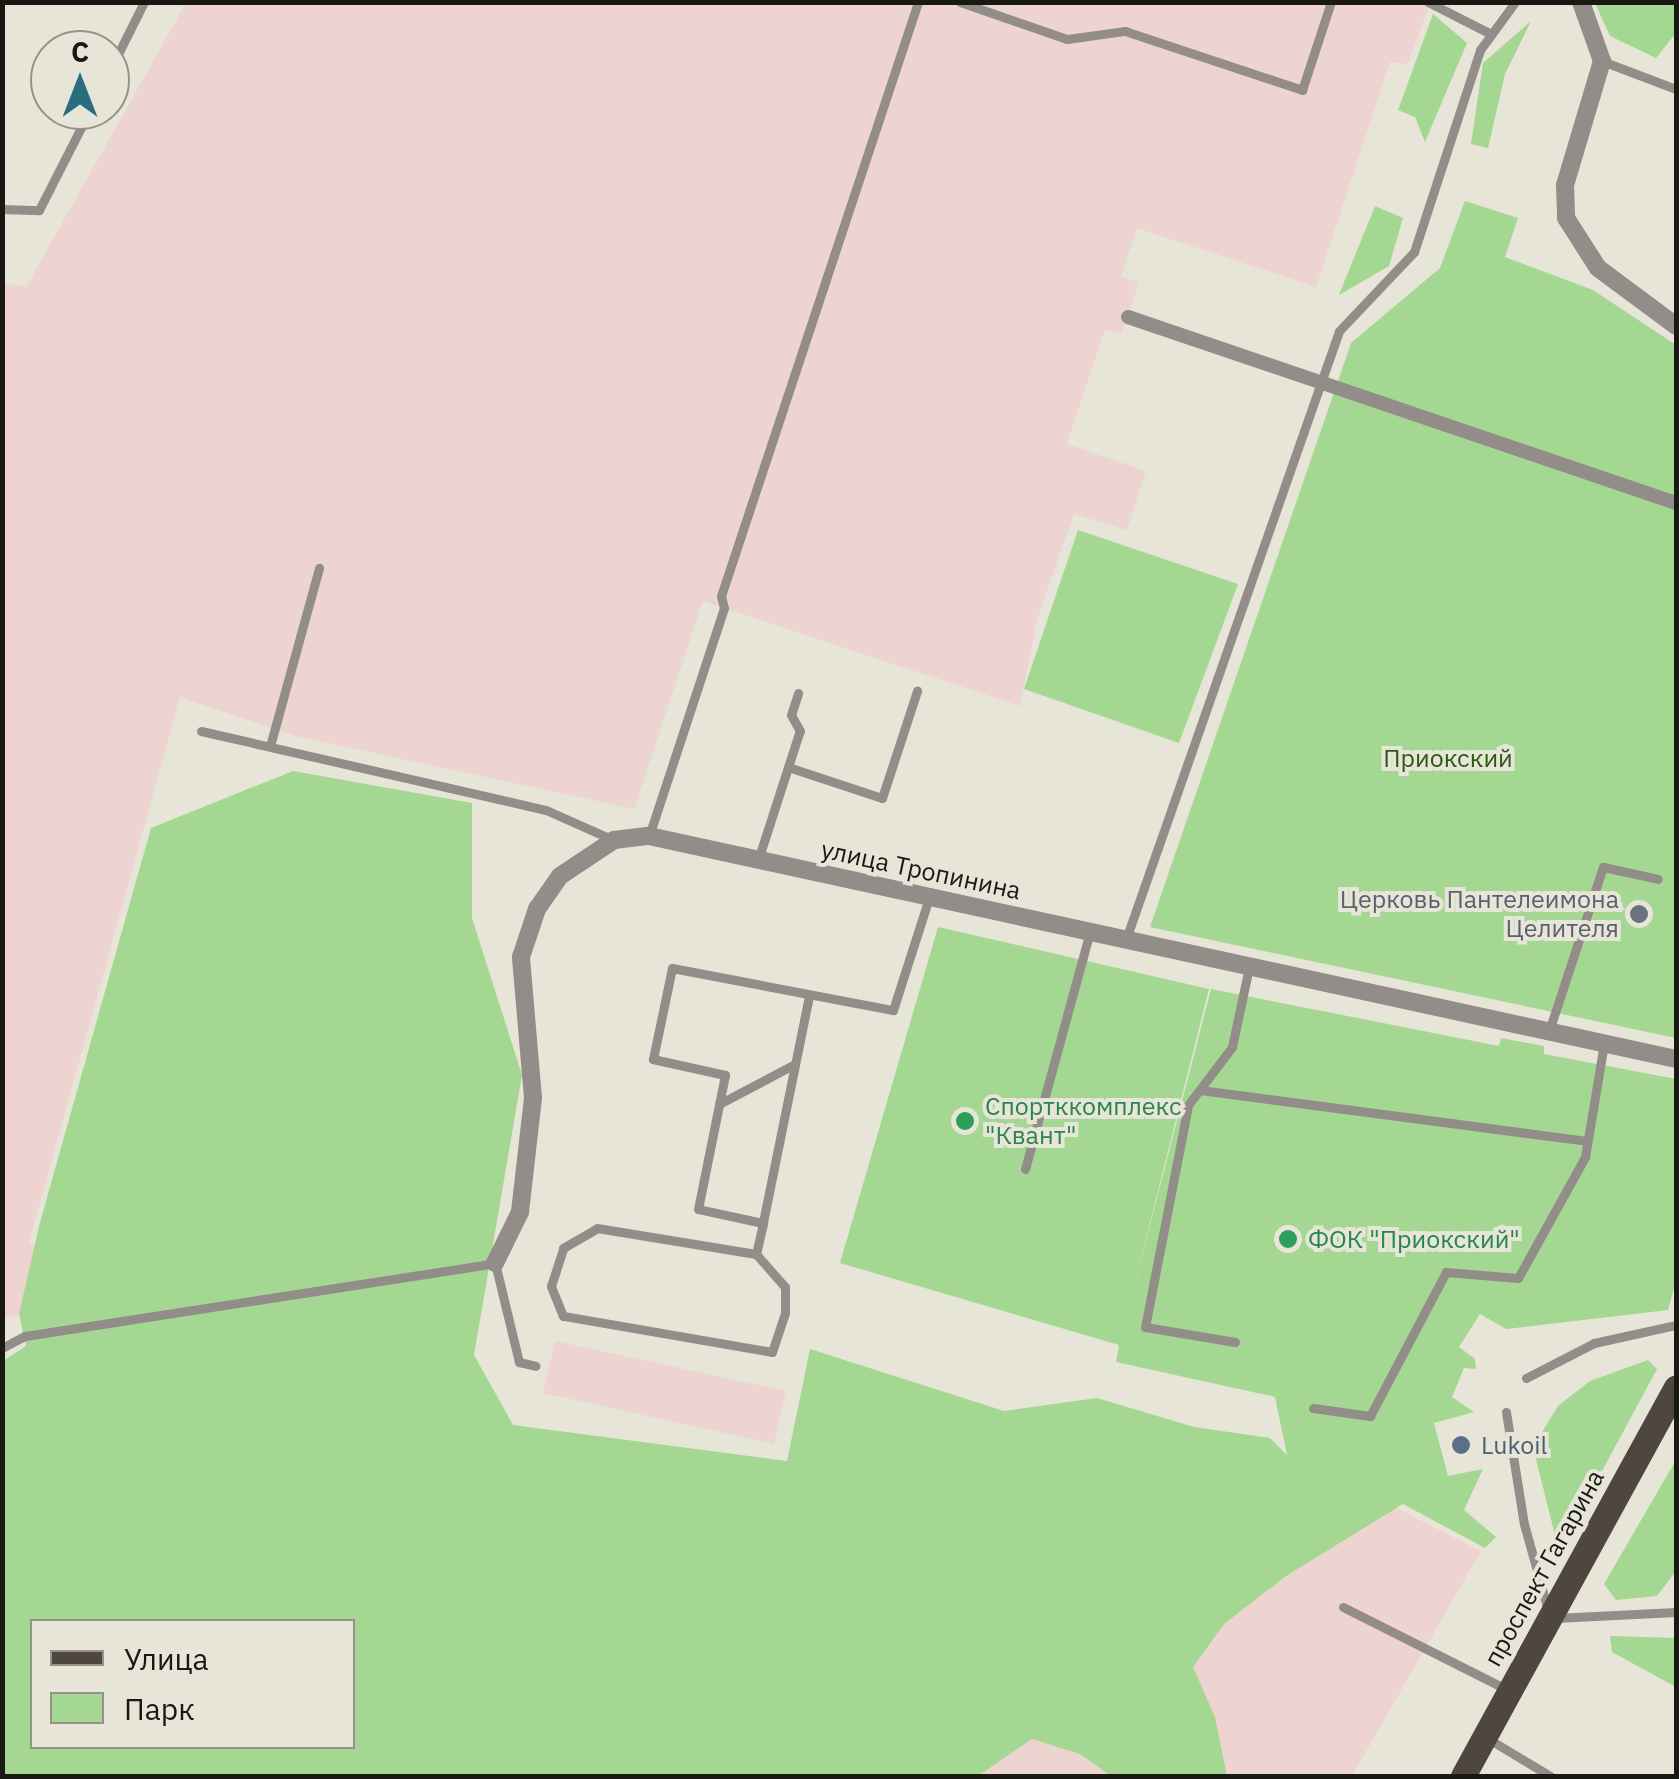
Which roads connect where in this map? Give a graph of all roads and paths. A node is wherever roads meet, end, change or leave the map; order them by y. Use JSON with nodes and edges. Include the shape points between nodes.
{"nodes":[{"id":1,"x":144,"y":2,"type":"edge"},
{"id":2,"x":918,"y":2,"type":"edge"},
{"id":3,"x":960,"y":2,"type":"edge"},
{"id":4,"x":1331,"y":2,"type":"edge"},
{"id":5,"x":1428,"y":2,"type":"edge"},
{"id":6,"x":1515,"y":2,"type":"edge"},
{"id":7,"x":1581,"y":2,"type":"edge"},
{"id":8,"x":130,"y":30,"type":"edge"},
{"id":9,"x":1491,"y":34,"type":"junction"},
{"id":10,"x":1602,"y":61,"type":"junction"},
{"id":11,"x":1676,"y":89,"type":"edge"},
{"id":12,"x":80,"y":130,"type":"edge"},
{"id":13,"x":2,"y":209,"type":"edge"},
{"id":14,"x":1128,"y":317,"type":"dead end"},
{"id":15,"x":1676,"y":326,"type":"edge"},
{"id":16,"x":1322,"y":383,"type":"junction"},
{"id":17,"x":1676,"y":503,"type":"edge"},
{"id":18,"x":318,"y":568,"type":"dead end"},
{"id":19,"x":917,"y":691,"type":"dead end"},
{"id":20,"x":798,"y":693,"type":"dead end"},
{"id":21,"x":201,"y":730,"type":"dead end"},
{"id":22,"x":270,"y":746,"type":"junction"},
{"id":23,"x":788,"y":767,"type":"junction"},
{"id":24,"x":649,"y":836,"type":"junction"},
{"id":25,"x":614,"y":840,"type":"junction"},
{"id":26,"x":758,"y":860,"type":"junction"},
{"id":27,"x":1658,"y":879,"type":"dead end"},
{"id":28,"x":928,"y":898,"type":"junction"},
{"id":29,"x":1090,"y":932,"type":"junction"},
{"id":30,"x":1126,"y":940,"type":"junction"},
{"id":31,"x":1249,"y":966,"type":"junction"},
{"id":32,"x":809,"y":996,"type":"junction"},
{"id":33,"x":1549,"y":1031,"type":"junction"},
{"id":34,"x":1604,"y":1043,"type":"junction"},
{"id":35,"x":1676,"y":1059,"type":"edge"},
{"id":36,"x":795,"y":1064,"type":"junction"},
{"id":37,"x":1200,"y":1090,"type":"junction"},
{"id":38,"x":719,"y":1104,"type":"junction"},
{"id":39,"x":1588,"y":1142,"type":"junction"},
{"id":40,"x":1025,"y":1169,"type":"dead end"},
{"id":41,"x":762,"y":1223,"type":"junction"},
{"id":42,"x":756,"y":1254,"type":"junction"},
{"id":43,"x":495,"y":1263,"type":"junction"},
{"id":44,"x":1676,"y":1325,"type":"edge"},
{"id":45,"x":25,"y":1336,"type":"junction"},
{"id":46,"x":2,"y":1338,"type":"edge"},
{"id":47,"x":1235,"y":1342,"type":"dead end"},
{"id":48,"x":2,"y":1348,"type":"edge"},
{"id":49,"x":536,"y":1366,"type":"dead end"},
{"id":50,"x":1526,"y":1378,"type":"dead end"},
{"id":51,"x":1676,"y":1387,"type":"edge"},
{"id":52,"x":1312,"y":1408,"type":"dead end"},
{"id":53,"x":1506,"y":1412,"type":"dead end"},
{"id":54,"x":1343,"y":1607,"type":"dead end"},
{"id":55,"x":1676,"y":1612,"type":"edge"},
{"id":56,"x":1550,"y":1618,"type":"junction"},
{"id":57,"x":1510,"y":1691,"type":"junction"},
{"id":58,"x":1485,"y":1736,"type":"junction"},
{"id":59,"x":1462,"y":1776,"type":"edge"},
{"id":60,"x":1550,"y":1776,"type":"edge"}],
"edges":[{"from":1,"to":8,"type":"lane"},
{"from":2,"to":24,"type":"lane","via":[[721,596],[724,608]]},
{"from":3,"to":4,"type":"lane","via":[[1066,38],[1124,31],[1302,90]]},
{"from":5,"to":9,"type":"lane"},
{"from":6,"to":9,"type":"lane"},
{"from":7,"to":10,"type":"street"},
{"from":9,"to":16,"type":"lane","via":[[1414,252],[1339,331]]},
{"from":10,"to":11,"type":"lane"},
{"from":10,"to":15,"type":"street","via":[[1565,185],[1566,218],[1598,268]]},
{"from":12,"to":13,"type":"lane","via":[[39,210]]},
{"from":14,"to":16,"type":"street"},
{"from":16,"to":17,"type":"street"},
{"from":16,"to":30,"type":"lane"},
{"from":18,"to":22,"type":"lane"},
{"from":19,"to":23,"type":"lane","via":[[882,798]]},
{"from":20,"to":23,"type":"lane","via":[[792,715],[800,732]]},
{"from":21,"to":22,"type":"lane"},
{"from":22,"to":25,"type":"lane","via":[[546,810]]},
{"from":23,"to":26,"type":"lane"},
{"from":24,"to":25,"type":"street","name":"улица Тропинина"},
{"from":24,"to":26,"type":"street","name":"улица Тропинина"},
{"from":25,"to":43,"type":"street","name":"улица Тропинина","via":[[560,876],[537,908],[521,957],[533,1098],[520,1212]]},
{"from":26,"to":28,"type":"street","name":"улица Тропинина"},
{"from":27,"to":33,"type":"lane","via":[[1604,867]]},
{"from":28,"to":29,"type":"street","name":"улица Тропинина"},
{"from":28,"to":32,"type":"lane","via":[[894,1010]]},
{"from":29,"to":30,"type":"street","name":"улица Тропинина"},
{"from":29,"to":40,"type":"lane"},
{"from":30,"to":31,"type":"street","name":"улица Тропинина"},
{"from":31,"to":33,"type":"street","name":"улица Тропинина"},
{"from":31,"to":37,"type":"lane","via":[[1232,1048]]},
{"from":32,"to":36,"type":"lane"},
{"from":32,"to":38,"type":"lane","via":[[672,968],[653,1060],[724,1075]]},
{"from":33,"to":34,"type":"street","name":"улица Тропинина"},
{"from":34,"to":35,"type":"street","name":"улица Тропинина"},
{"from":34,"to":39,"type":"lane"},
{"from":36,"to":38,"type":"lane"},
{"from":36,"to":41,"type":"lane"},
{"from":37,"to":39,"type":"lane"},
{"from":37,"to":47,"type":"lane","via":[[1188,1105],[1145,1327]]},
{"from":38,"to":41,"type":"lane","via":[[698,1209]]},
{"from":39,"to":52,"type":"lane","via":[[1518,1278],[1446,1272],[1370,1416]]},
{"from":41,"to":42,"type":"lane"},
{"from":42,"to":42,"type":"lane","via":[[597,1228],[562,1248],[550,1286],[563,1316],[772,1352],[785,1288]]},
{"from":43,"to":45,"type":"lane"},
{"from":43,"to":49,"type":"lane","via":[[519,1362]]},
{"from":44,"to":50,"type":"lane","via":[[1594,1343]]},
{"from":45,"to":46,"type":"lane"},
{"from":45,"to":48,"type":"lane"},
{"from":51,"to":56,"type":"main road","name":"проспект Гагарина"},
{"from":53,"to":56,"type":"lane","via":[[1524,1524]]},
{"from":54,"to":57,"type":"lane"},
{"from":55,"to":56,"type":"lane"},
{"from":56,"to":57,"type":"main road","name":"проспект Гагарина"},
{"from":57,"to":58,"type":"main road","name":"проспект Гагарина"},
{"from":58,"to":59,"type":"main road","name":"проспект Гагарина"},
{"from":58,"to":60,"type":"lane"}]}
